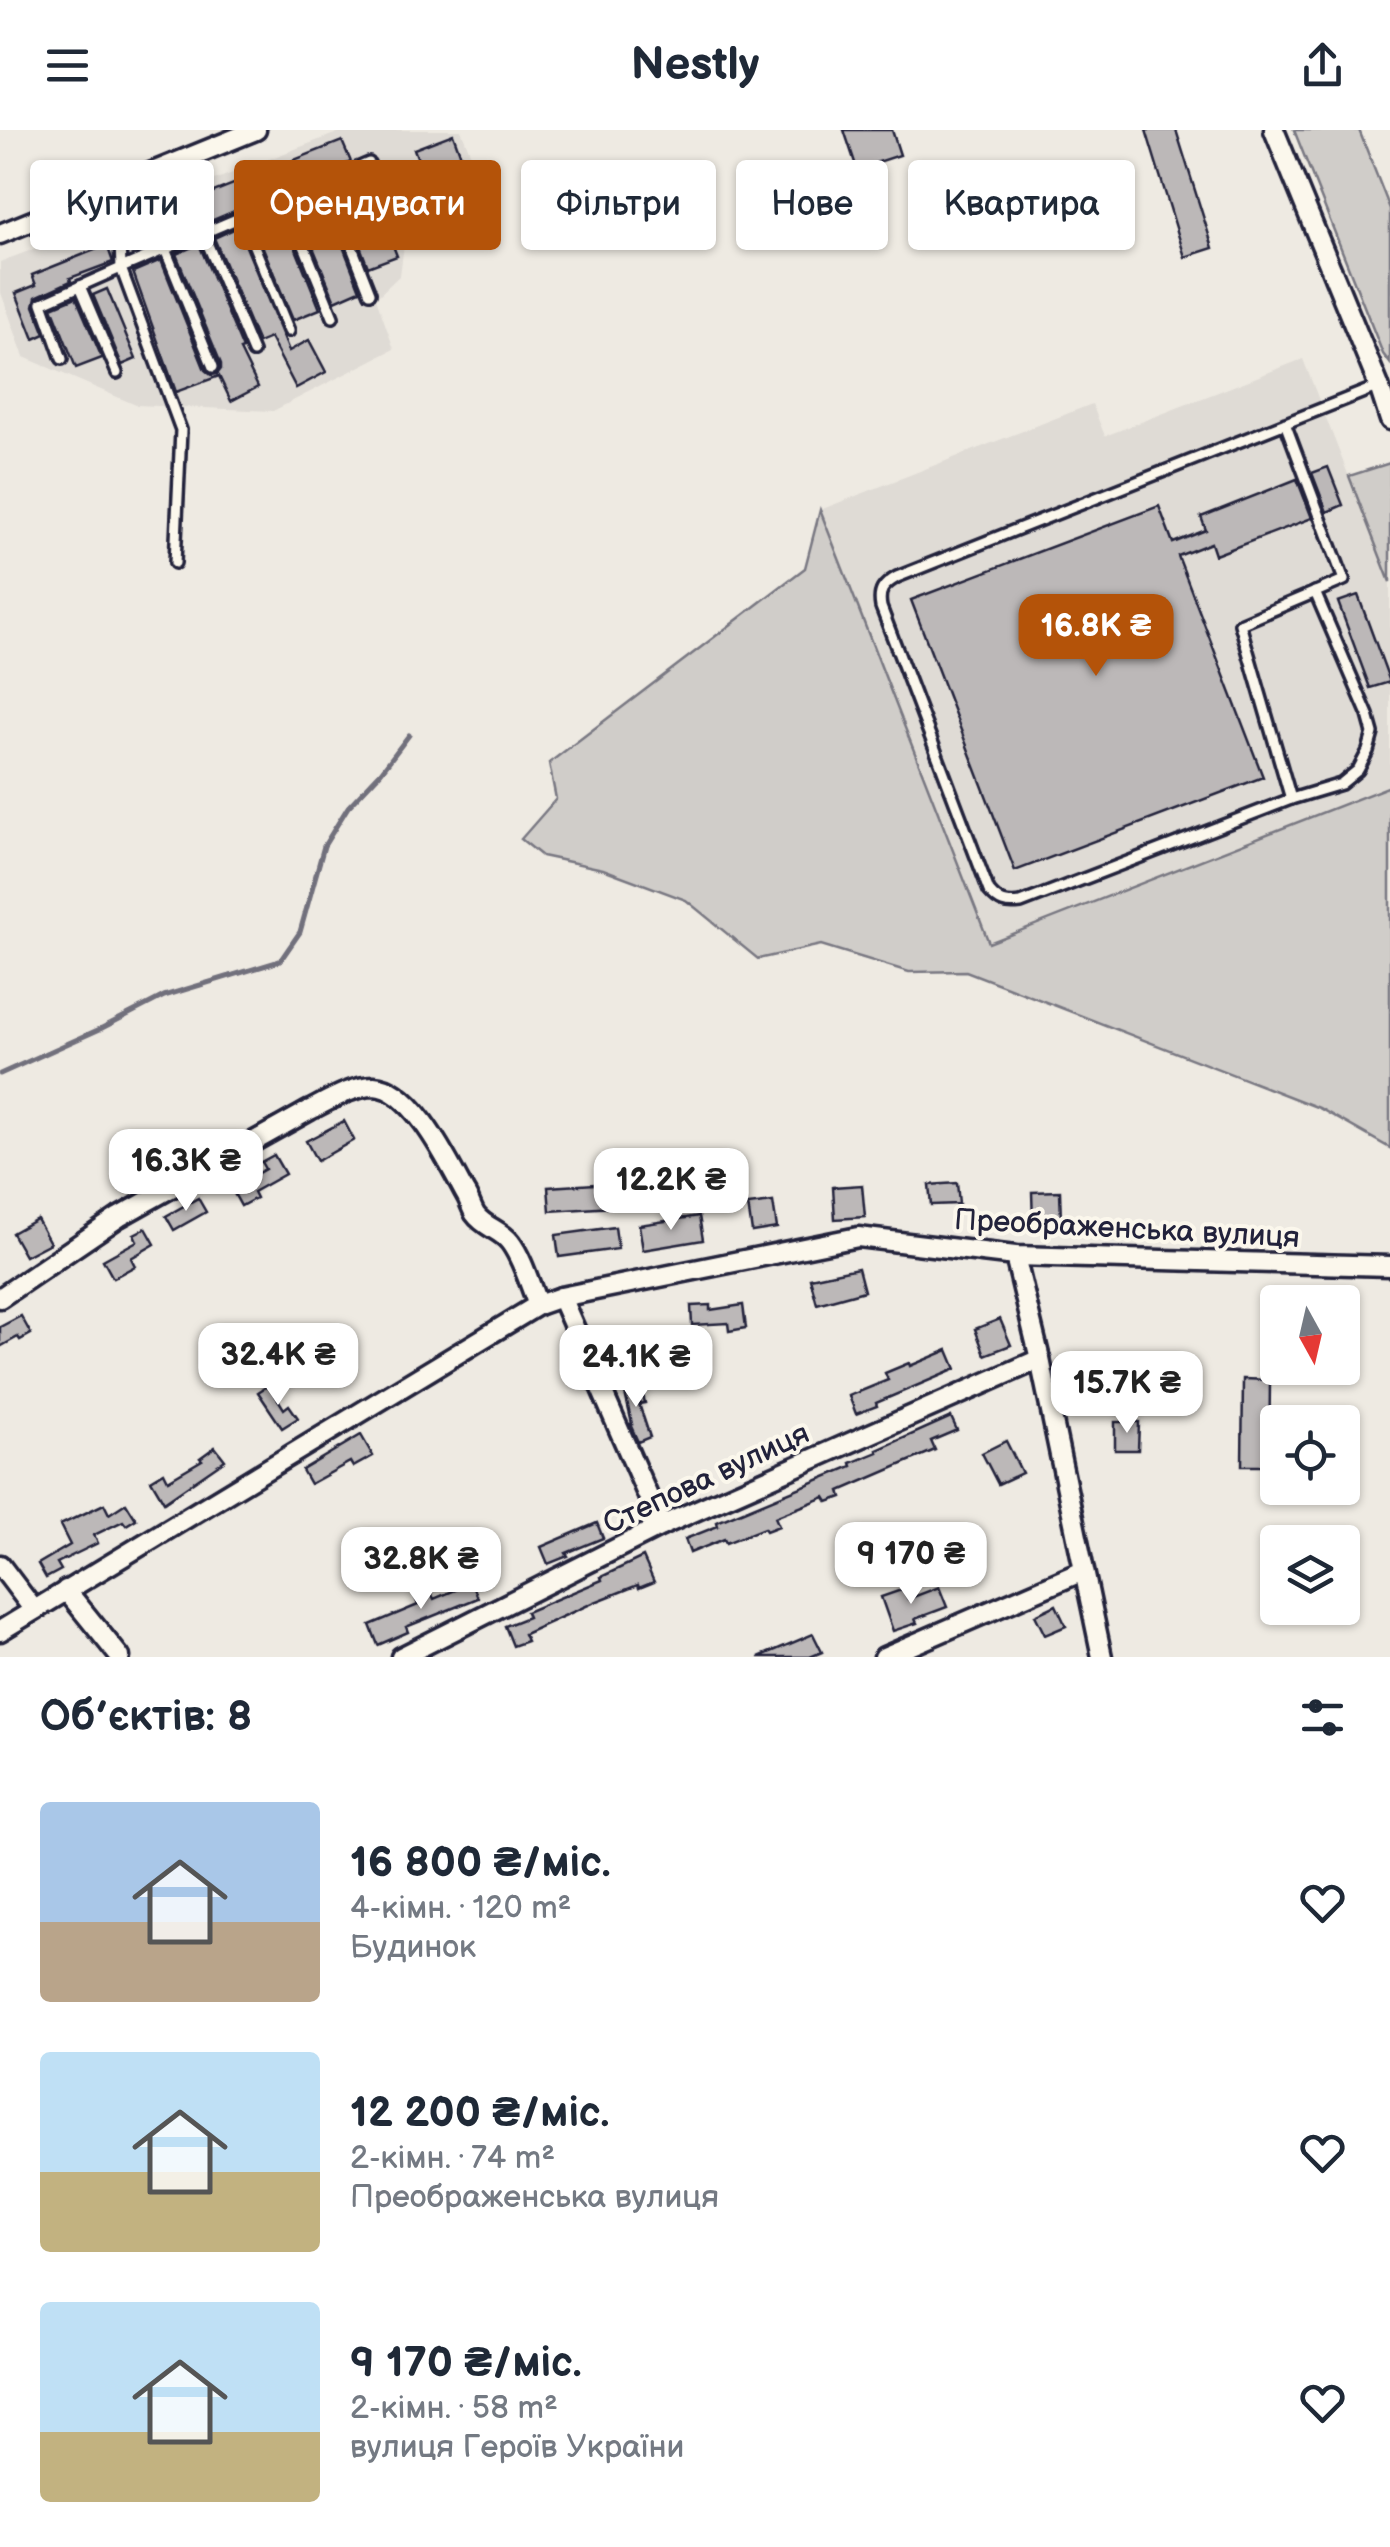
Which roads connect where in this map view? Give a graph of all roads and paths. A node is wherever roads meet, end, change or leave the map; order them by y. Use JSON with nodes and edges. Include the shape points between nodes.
{"nodes":[{"id":1,"x":256,"y":130,"type":"edge"},
{"id":2,"x":1274,"y":130,"type":"edge"},
{"id":3,"x":182,"y":160,"type":"edge"},
{"id":4,"x":30,"y":222,"type":"edge"},
{"id":5,"x":0,"y":234,"type":"edge"},
{"id":6,"x":120,"y":250,"type":"edge"},
{"id":7,"x":164,"y":250,"type":"edge"},
{"id":8,"x":166,"y":250,"type":"edge"},
{"id":9,"x":210,"y":250,"type":"edge"},
{"id":10,"x":256,"y":250,"type":"edge"},
{"id":11,"x":306,"y":250,"type":"edge"},
{"id":12,"x":353,"y":250,"type":"edge"},
{"id":13,"x":121,"y":268,"type":"junction"},
{"id":14,"x":80,"y":286,"type":"junction"},
{"id":15,"x":370,"y":293,"type":"dead end"},
{"id":16,"x":333,"y":317,"type":"dead end"},
{"id":17,"x":289,"y":331,"type":"dead end"},
{"id":18,"x":253,"y":352,"type":"dead end"},
{"id":19,"x":62,"y":359,"type":"dead end"},
{"id":20,"x":213,"y":367,"type":"dead end"},
{"id":21,"x":116,"y":373,"type":"dead end"},
{"id":22,"x":1380,"y":386,"type":"junction"},
{"id":23,"x":1390,"y":420,"type":"edge"},
{"id":24,"x":1284,"y":423,"type":"junction"},
{"id":25,"x":176,"y":563,"type":"dead end"},
{"id":26,"x":1314,"y":592,"type":"junction"},
{"id":27,"x":1291,"y":799,"type":"junction"},
{"id":28,"x":1015,"y":1256,"type":"junction"},
{"id":29,"x":1390,"y":1266,"type":"edge"},
{"id":30,"x":561,"y":1297,"type":"junction"},
{"id":31,"x":0,"y":1298,"type":"edge"},
{"id":32,"x":538,"y":1305,"type":"junction"},
{"id":33,"x":1040,"y":1359,"type":"junction"},
{"id":34,"x":661,"y":1526,"type":"junction"},
{"id":35,"x":0,"y":1565,"type":"edge"},
{"id":36,"x":1083,"y":1570,"type":"junction"},
{"id":37,"x":66,"y":1590,"type":"junction"},
{"id":38,"x":34,"y":1610,"type":"junction"},
{"id":39,"x":0,"y":1631,"type":"edge"},
{"id":40,"x":120,"y":1657,"type":"edge"},
{"id":41,"x":401,"y":1657,"type":"edge"},
{"id":42,"x":884,"y":1657,"type":"edge"},
{"id":43,"x":1102,"y":1657,"type":"edge"}],
"edges":[{"from":1,"to":3,"type":"street"},
{"from":2,"to":22,"type":"street"},
{"from":4,"to":5,"type":"street"},
{"from":6,"to":13,"type":"lane"},
{"from":7,"to":13,"type":"lane"},
{"from":8,"to":20,"type":"lane"},
{"from":9,"to":18,"type":"lane"},
{"from":10,"to":17,"type":"lane"},
{"from":11,"to":16,"type":"lane"},
{"from":12,"to":15,"type":"lane"},
{"from":13,"to":14,"type":"lane"},
{"from":13,"to":25,"type":"lane","via":[[181,430]]},
{"from":14,"to":19,"type":"lane","via":[[42,302]]},
{"from":14,"to":21,"type":"lane"},
{"from":22,"to":23,"type":"street"},
{"from":22,"to":24,"type":"lane"},
{"from":24,"to":26,"type":"lane","via":[[1344,580]]},
{"from":24,"to":27,"type":"lane","via":[[896,577],[879,596],[997,901],[1021,903]]},
{"from":26,"to":27,"type":"lane","via":[[1240,624]]},
{"from":26,"to":27,"type":"lane","via":[[1373,733],[1358,770],[1342,784]]},
{"from":28,"to":29,"type":"street","name":"Преображенська вулиця"},
{"from":28,"to":30,"type":"street","name":"Преображенська вулиця","via":[[858,1237]]},
{"from":28,"to":33,"type":"street"},
{"from":30,"to":32,"type":"street","name":"Преображенська вулиця"},
{"from":30,"to":34,"type":"street"},
{"from":31,"to":32,"type":"street","via":[[119,1217],[310,1110],[373,1086],[400,1095],[430,1132],[475,1214],[512,1244]]},
{"from":32,"to":37,"type":"street","name":"Преображенська вулиця"},
{"from":33,"to":34,"type":"street","name":"Степова вулиця"},
{"from":33,"to":36,"type":"street"},
{"from":34,"to":41,"type":"street","name":"Степова вулиця"},
{"from":35,"to":38,"type":"street"},
{"from":36,"to":42,"type":"street"},
{"from":36,"to":43,"type":"street"},
{"from":37,"to":38,"type":"street","name":"Преображенська вулиця"},
{"from":37,"to":40,"type":"street"},
{"from":38,"to":39,"type":"street","name":"Преображенська вулиця"}]}
